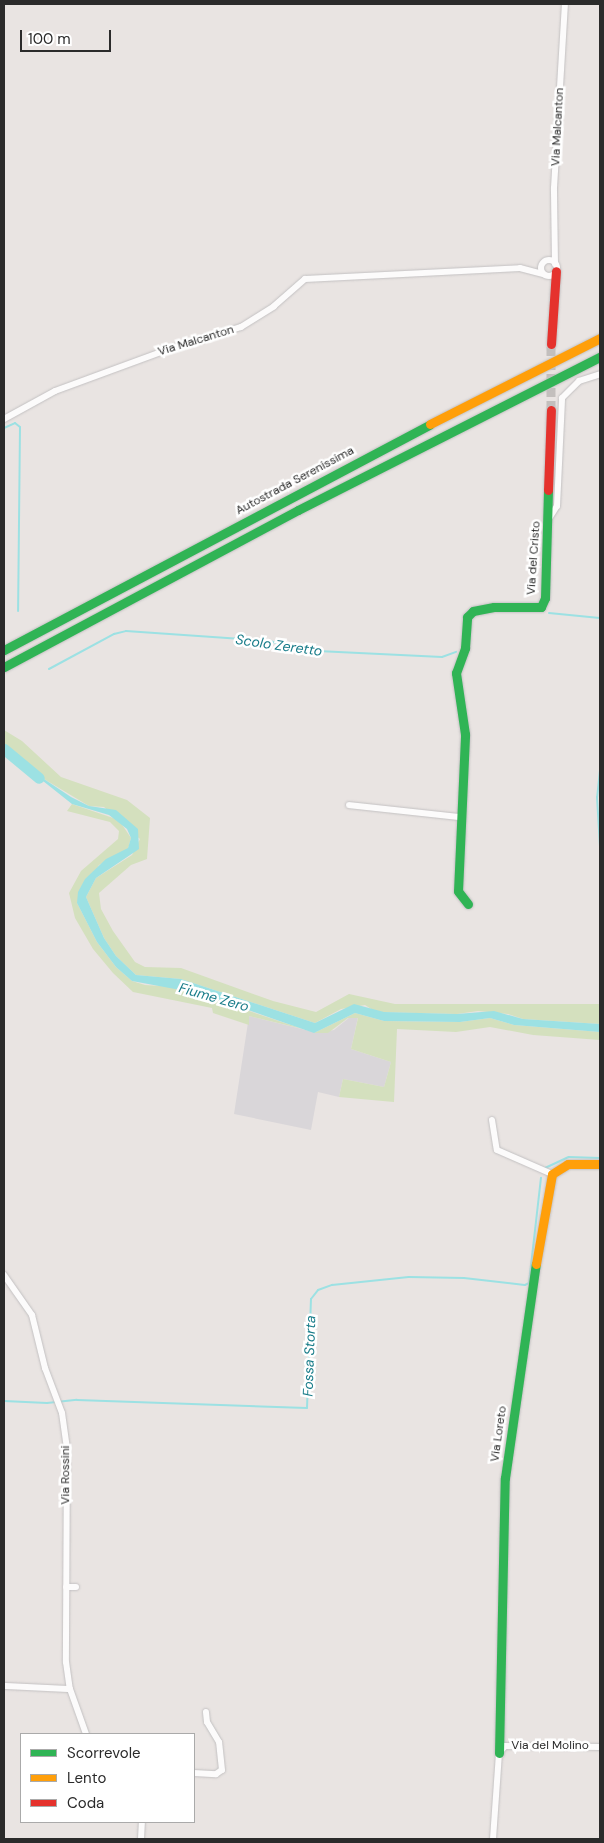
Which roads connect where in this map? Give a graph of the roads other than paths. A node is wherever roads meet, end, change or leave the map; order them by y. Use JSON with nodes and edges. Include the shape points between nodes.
{"nodes":[{"id":1,"x":565,"y":4,"type":"edge"},
{"id":2,"x":554,"y":251,"type":"junction"},
{"id":3,"x":544,"y":262,"type":"junction"},
{"id":4,"x":556,"y":267,"type":"junction"},
{"id":5,"x":534,"y":269,"type":"junction"},
{"id":6,"x":544,"y":274,"type":"junction"},
{"id":7,"x":553,"y":283,"type":"junction"},
{"id":8,"x":600,"y":338,"type":"edge"},
{"id":9,"x":551,"y":344,"type":"tunnel mouth"},
{"id":10,"x":600,"y":358,"type":"edge"},
{"id":11,"x":600,"y":374,"type":"edge"},
{"id":12,"x":551,"y":410,"type":"tunnel mouth"},
{"id":13,"x":4,"y":419,"type":"edge"},
{"id":14,"x":550,"y":517,"type":"junction"},
{"id":15,"x":4,"y":650,"type":"edge"},
{"id":16,"x":4,"y":667,"type":"edge"},
{"id":17,"x":349,"y":805,"type":"dead end"},
{"id":18,"x":460,"y":817,"type":"junction"},
{"id":19,"x":468,"y":904,"type":"dead end"},
{"id":20,"x":492,"y":1120,"type":"dead end"},
{"id":21,"x":600,"y":1164,"type":"edge"},
{"id":22,"x":552,"y":1174,"type":"junction"},
{"id":23,"x":4,"y":1275,"type":"edge"},
{"id":24,"x":76,"y":1586,"type":"dead end"},
{"id":25,"x":66,"y":1587,"type":"junction"},
{"id":26,"x":4,"y":1686,"type":"edge"},
{"id":27,"x":70,"y":1689,"type":"junction"},
{"id":28,"x":206,"y":1712,"type":"dead end"},
{"id":29,"x":86,"y":1733,"type":"edge"},
{"id":30,"x":600,"y":1747,"type":"edge"},
{"id":31,"x":499,"y":1753,"type":"junction"},
{"id":32,"x":195,"y":1773,"type":"edge"},
{"id":33,"x":142,"y":1823,"type":"edge"},
{"id":34,"x":141,"y":1839,"type":"edge"},
{"id":35,"x":493,"y":1839,"type":"edge"}],
"edges":[{"from":1,"to":2,"type":"street","name":"Via Malcanton","via":[[554,188]]},
{"from":2,"to":3,"type":"street","name":"Via Malcanton"},
{"from":2,"to":4,"type":"street","name":"Via Malcanton"},
{"from":3,"to":4,"type":"street"},
{"from":3,"to":5,"type":"street","name":"Via Malcanton"},
{"from":3,"to":6,"type":"street"},
{"from":4,"to":6,"type":"street"},
{"from":4,"to":7,"type":"main road"},
{"from":5,"to":6,"type":"street"},
{"from":5,"to":13,"type":"street","name":"Via Malcanton","via":[[305,279],[274,306],[241,327],[54,391]]},
{"from":6,"to":7,"type":"street"},
{"from":7,"to":9,"type":"main road"},
{"from":8,"to":15,"type":"main road","name":"Autostrada Serenissima","via":[[488,393]]},
{"from":10,"to":16,"type":"main road","via":[[298,510]]},
{"from":11,"to":14,"type":"street","via":[[579,381],[562,398],[556,506]]},
{"from":12,"to":14,"type":"main road","name":"Via del Cristo"},
{"from":14,"to":18,"type":"main road","name":"Via del Cristo","via":[[545,598],[541,608],[482,608],[468,617],[465,648],[456,673],[465,723]]},
{"from":17,"to":18,"type":"street"},
{"from":18,"to":19,"type":"main road","name":"Via del Cristo","via":[[458,891]]},
{"from":20,"to":22,"type":"street","via":[[497,1150]]},
{"from":21,"to":22,"type":"main road","via":[[568,1164]]},
{"from":22,"to":31,"type":"main road","name":"Via Loreto","via":[[531,1291],[505,1478]]},
{"from":23,"to":25,"type":"street","name":"Via Rossini","via":[[32,1316],[67,1447]]},
{"from":24,"to":25,"type":"street"},
{"from":25,"to":27,"type":"street","name":"Via Rossini","via":[[66,1662]]},
{"from":26,"to":27,"type":"street"},
{"from":27,"to":29,"type":"street","name":"Via Rossini"},
{"from":28,"to":32,"type":"street","via":[[207,1722],[219,1742],[222,1770],[216,1774]]},
{"from":30,"to":31,"type":"street","name":"Via del Molino","via":[[505,1746]]},
{"from":31,"to":35,"type":"street","name":"Via del Molino"},
{"from":33,"to":34,"type":"street"}]}
